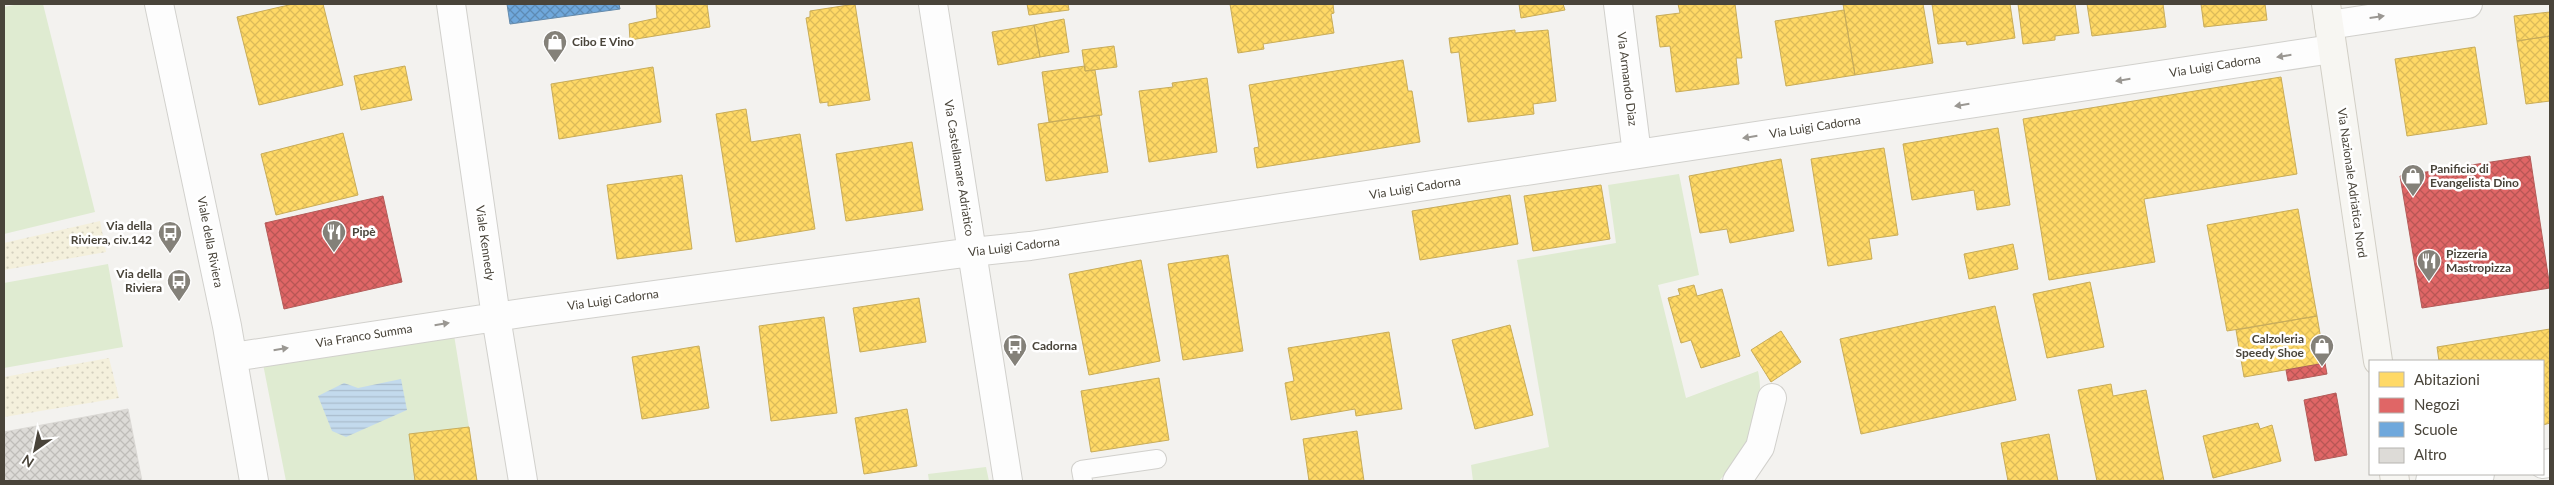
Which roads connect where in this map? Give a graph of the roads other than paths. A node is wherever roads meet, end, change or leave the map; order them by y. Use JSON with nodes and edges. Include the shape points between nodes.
{"nodes":[{"id":1,"x":159,"y":4,"type":"edge"},
{"id":2,"x":451,"y":4,"type":"edge"},
{"id":3,"x":933,"y":4,"type":"edge"},
{"id":4,"x":1618,"y":4,"type":"edge"},
{"id":5,"x":2468,"y":4,"type":"edge"},
{"id":6,"x":2329,"y":26,"type":"edge"},
{"id":7,"x":1636,"y":154,"type":"junction"},
{"id":8,"x":972,"y":252,"type":"junction"},
{"id":9,"x":496,"y":316,"type":"junction"},
{"id":10,"x":233,"y":357,"type":"junction"},
{"id":11,"x":2378,"y":360,"type":"edge"},
{"id":12,"x":1772,"y":398,"type":"dead end"},
{"id":13,"x":1157,"y":459,"type":"dead end"},
{"id":14,"x":2473,"y":475,"type":"edge"},
{"id":15,"x":254,"y":481,"type":"edge"},
{"id":16,"x":524,"y":481,"type":"edge"},
{"id":17,"x":1008,"y":481,"type":"edge"},
{"id":18,"x":1083,"y":481,"type":"edge"},
{"id":19,"x":1737,"y":481,"type":"edge"},
{"id":20,"x":2430,"y":481,"type":"edge"}],
"edges":[{"from":1,"to":10,"type":"street","name":"Viale della Riviera"},
{"from":2,"to":9,"type":"street","name":"Viale Kennedy"},
{"from":3,"to":8,"type":"street","name":"Via Castellamare Adriatico"},
{"from":4,"to":7,"type":"street","name":"Via Armando Diaz"},
{"from":6,"to":5,"type":"street","name":"Via Luigi Cadorna","one_way":true},
{"from":6,"to":7,"type":"street","name":"Via Luigi Cadorna","one_way":true},
{"from":6,"to":11,"type":"main road","name":"Via Nazionale Adriatica Nord"},
{"from":7,"to":8,"type":"street","name":"Via Luigi Cadorna","via":[[1030,246]]},
{"from":8,"to":9,"type":"street","name":"Via Luigi Cadorna"},
{"from":8,"to":17,"type":"street","name":"Via Castellamare Adriatico"},
{"from":10,"to":9,"type":"street","name":"Via Franco Summa","one_way":true},
{"from":9,"to":16,"type":"street","name":"Viale Kennedy"},
{"from":10,"to":15,"type":"street","name":"Viale della Riviera"},
{"from":12,"to":19,"type":"street","via":[[1760,447]]},
{"from":13,"to":18,"type":"lane","via":[[1081,470]]},
{"from":14,"to":20,"type":"street"}]}
